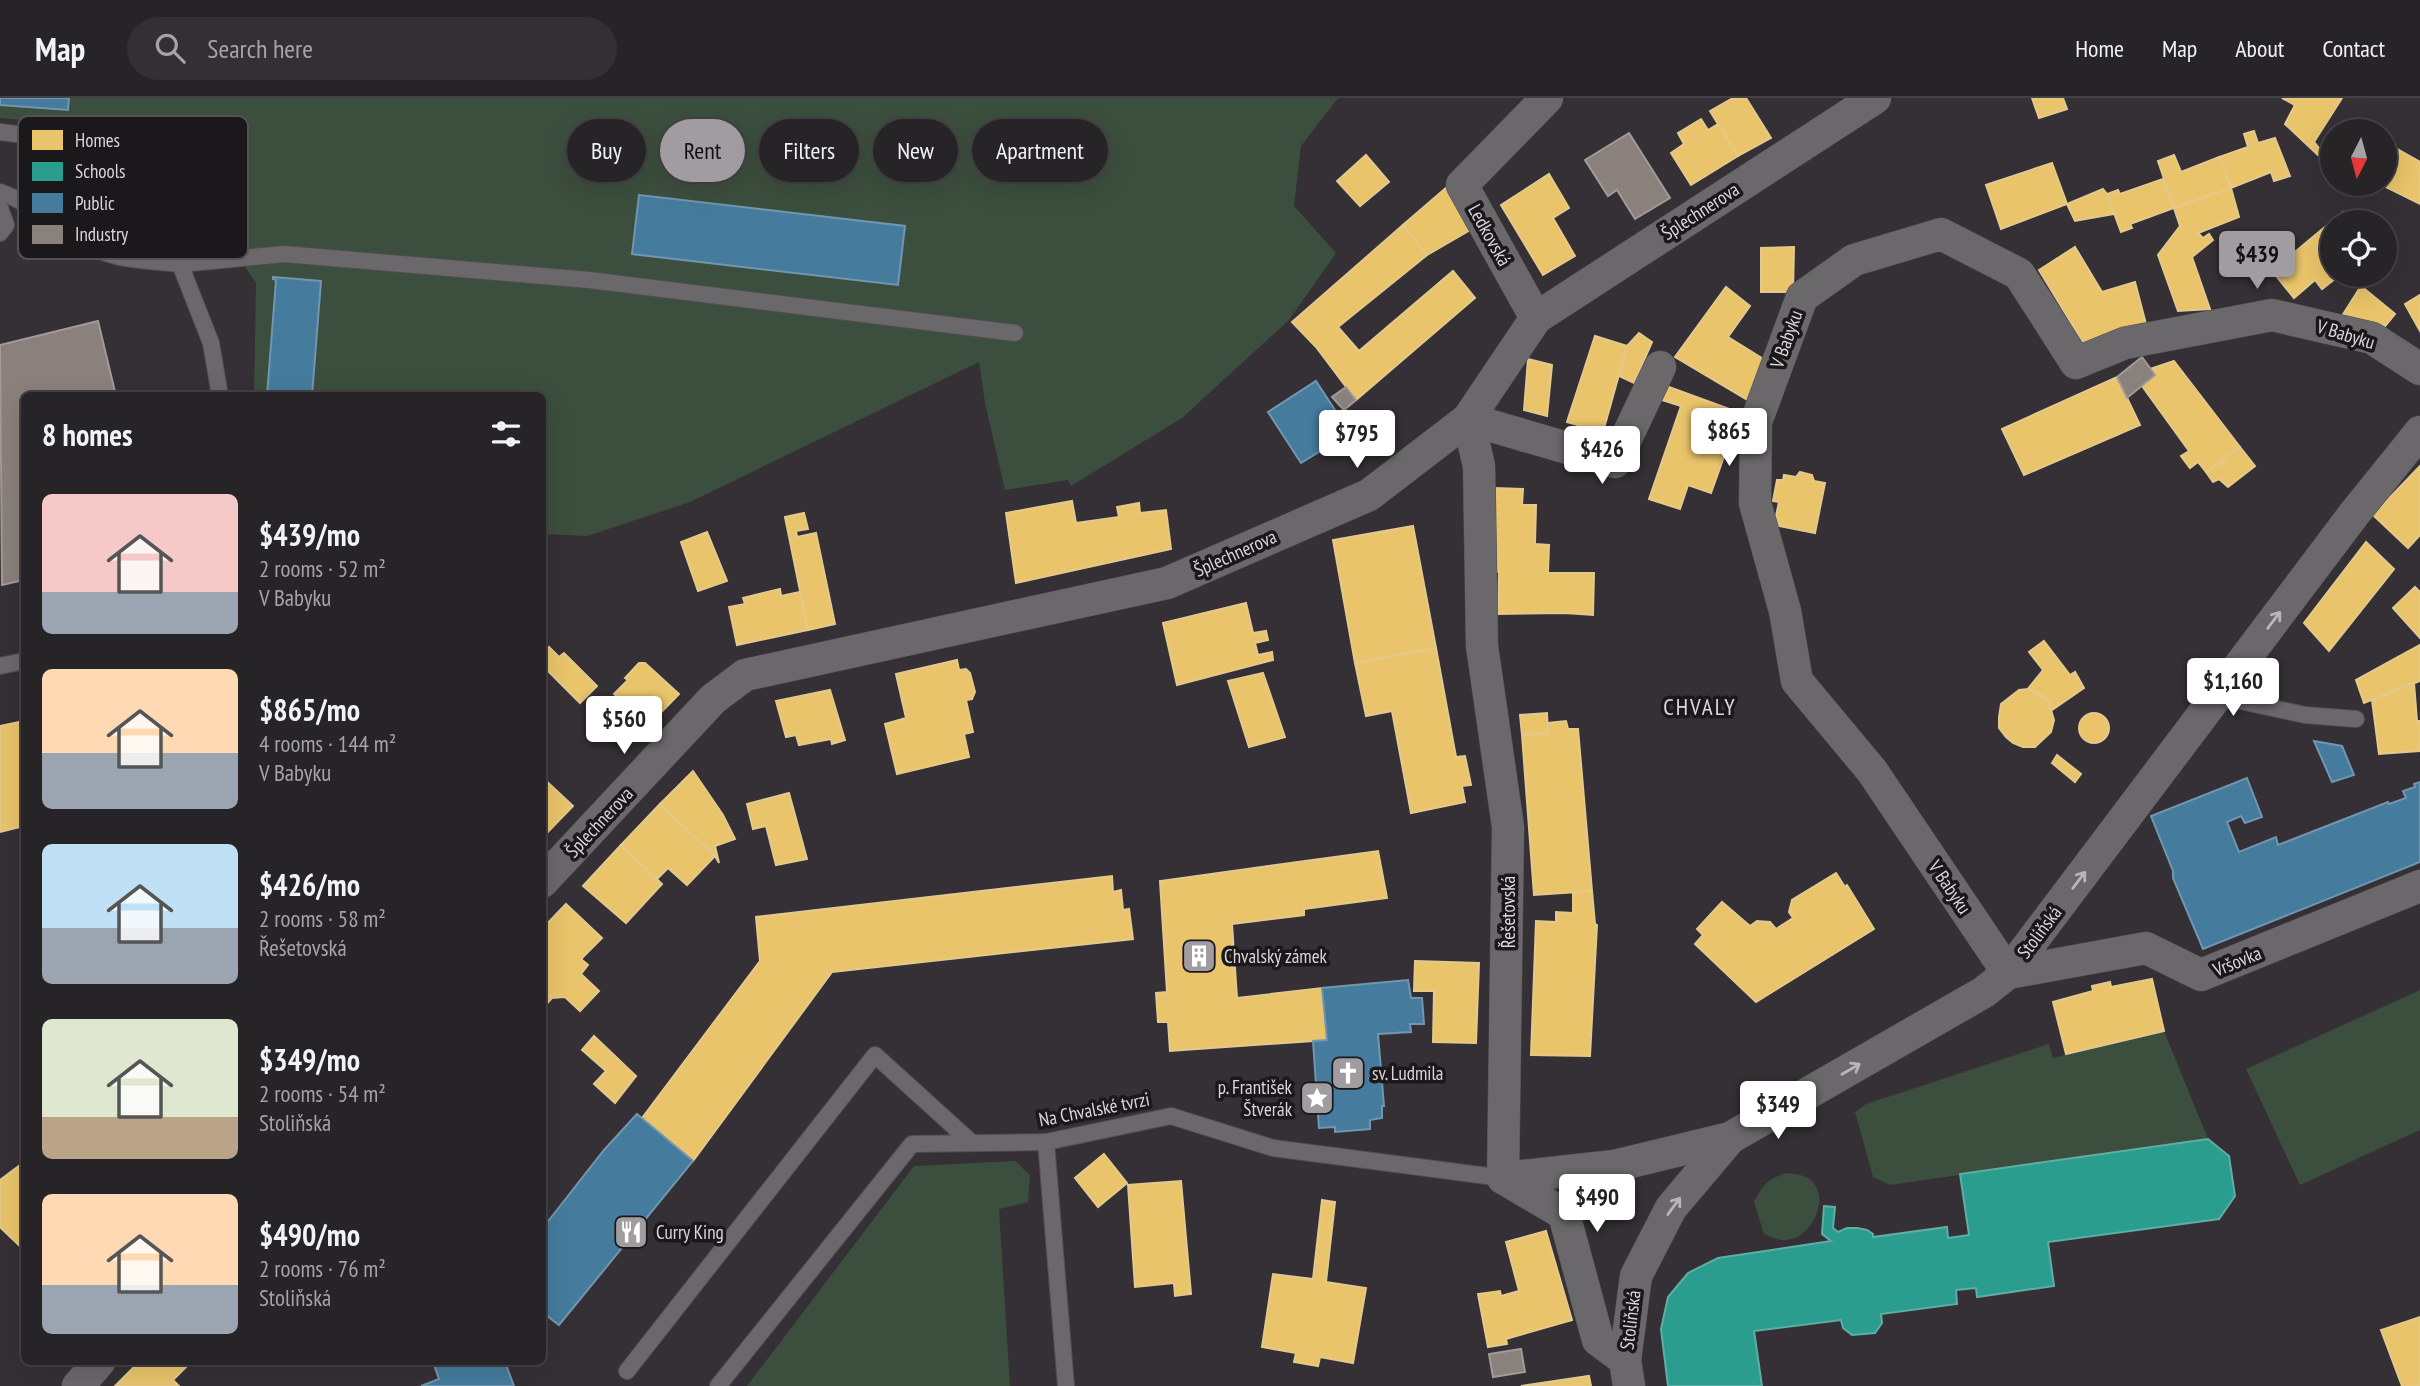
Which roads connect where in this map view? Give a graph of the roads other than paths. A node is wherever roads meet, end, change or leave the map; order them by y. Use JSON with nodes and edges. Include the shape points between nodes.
{"nodes":[{"id":1,"x":1547,"y":98,"type":"edge"},
{"id":2,"x":1875,"y":98,"type":"edge"},
{"id":3,"x":0,"y":132,"type":"edge"},
{"id":4,"x":18,"y":134,"type":"edge"},
{"id":5,"x":0,"y":192,"type":"edge"},
{"id":6,"x":18,"y":198,"type":"edge"},
{"id":7,"x":0,"y":208,"type":"edge"},
{"id":8,"x":0,"y":233,"type":"edge"},
{"id":9,"x":248,"y":257,"type":"edge"},
{"id":10,"x":136,"y":259,"type":"edge"},
{"id":11,"x":232,"y":259,"type":"edge"},
{"id":12,"x":180,"y":264,"type":"junction"},
{"id":13,"x":1536,"y":318,"type":"junction"},
{"id":14,"x":1015,"y":333,"type":"dead end"},
{"id":15,"x":1660,"y":368,"type":"dead end"},
{"id":16,"x":2420,"y":369,"type":"edge"},
{"id":17,"x":219,"y":392,"type":"edge"},
{"id":18,"x":1468,"y":419,"type":"junction"},
{"id":19,"x":2420,"y":432,"type":"edge"},
{"id":20,"x":21,"y":662,"type":"edge"},
{"id":21,"x":0,"y":666,"type":"edge"},
{"id":22,"x":2217,"y":696,"type":"junction"},
{"id":23,"x":2356,"y":719,"type":"dead end"},
{"id":24,"x":546,"y":878,"type":"edge"},
{"id":25,"x":2420,"y":886,"type":"edge"},
{"id":26,"x":2008,"y":973,"type":"junction"},
{"id":27,"x":1730,"y":1138,"type":"junction"},
{"id":28,"x":1046,"y":1142,"type":"junction"},
{"id":29,"x":972,"y":1143,"type":"junction"},
{"id":30,"x":1503,"y":1178,"type":"junction"},
{"id":31,"x":96,"y":1365,"type":"edge"},
{"id":32,"x":627,"y":1371,"type":"dead end"},
{"id":33,"x":1627,"y":1373,"type":"edge"},
{"id":34,"x":78,"y":1386,"type":"edge"},
{"id":35,"x":718,"y":1386,"type":"edge"},
{"id":36,"x":1066,"y":1386,"type":"edge"}],
"edges":[{"from":1,"to":13,"type":"street","name":"Ledkovská","via":[[1462,185]]},
{"from":2,"to":13,"type":"street","name":"Šplechnerova"},
{"from":3,"to":4,"type":"lane"},
{"from":5,"to":6,"type":"lane"},
{"from":7,"to":8,"type":"lane","via":[[6,225]]},
{"from":9,"to":14,"type":"lane","via":[[284,254],[575,278]]},
{"from":10,"to":12,"type":"lane"},
{"from":11,"to":12,"type":"lane"},
{"from":12,"to":17,"type":"lane","via":[[211,343]]},
{"from":13,"to":18,"type":"street","name":"Šplechnerova"},
{"from":15,"to":18,"type":"street","via":[[1615,462]]},
{"from":16,"to":26,"type":"street","name":"V Babyku","via":[[2372,338],[2272,314],[2125,343],[2076,363],[2019,274],[1941,234],[1854,260],[1802,297],[1756,422],[1755,503],[1785,611],[1797,681],[1871,771]]},
{"from":18,"to":24,"type":"street","name":"Šplechnerova","via":[[1369,495],[1167,583],[745,675],[712,699]]},
{"from":18,"to":30,"type":"street","name":"Řešetovská","via":[[1479,466],[1482,646],[1508,827]]},
{"from":22,"to":19,"type":"street","name":"Stoliňská","one_way":true},
{"from":20,"to":21,"type":"lane"},
{"from":22,"to":23,"type":"lane","via":[[2305,715]]},
{"from":26,"to":22,"type":"street","name":"Stoliňská","one_way":true},
{"from":25,"to":26,"type":"street","name":"Vršovka","via":[[2201,975],[2146,948]]},
{"from":27,"to":26,"type":"street","name":"Stoliňská","one_way":true,"via":[[1984,992]]},
{"from":27,"to":30,"type":"street","via":[[1614,1166]]},
{"from":33,"to":27,"type":"street","name":"Stoliňská","one_way":true,"via":[[1636,1276],[1671,1208]]},
{"from":28,"to":29,"type":"lane","name":"Na Chvalské tvrzi"},
{"from":28,"to":30,"type":"lane","name":"Na Chvalské tvrzi","via":[[1171,1115],[1273,1148]]},
{"from":28,"to":36,"type":"lane"},
{"from":29,"to":32,"type":"lane","via":[[875,1055]]},
{"from":29,"to":35,"type":"lane","name":"Na Chvalské tvrzi","via":[[912,1144]]},
{"from":30,"to":33,"type":"street","name":"Stoliňská","via":[[1564,1214],[1598,1340]]},
{"from":31,"to":34,"type":"street"}]}
